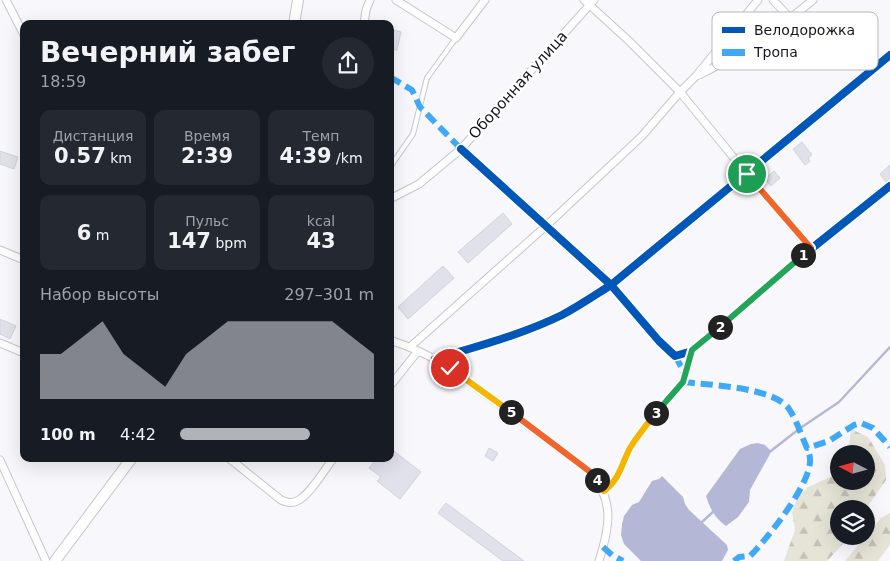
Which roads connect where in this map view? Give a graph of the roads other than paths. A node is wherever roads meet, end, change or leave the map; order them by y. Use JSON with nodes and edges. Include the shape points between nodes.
{"nodes":[{"id":1,"x":6,"y":0,"type":"edge"},
{"id":2,"x":298,"y":0,"type":"edge"},
{"id":3,"x":370,"y":0,"type":"edge"},
{"id":4,"x":396,"y":0,"type":"edge"},
{"id":5,"x":485,"y":0,"type":"edge"},
{"id":6,"x":758,"y":0,"type":"edge"},
{"id":7,"x":773,"y":0,"type":"edge"},
{"id":8,"x":813,"y":0,"type":"edge"},
{"id":9,"x":589,"y":2,"type":"edge"},
{"id":10,"x":748,"y":12,"type":"edge"},
{"id":11,"x":784,"y":12,"type":"edge"},
{"id":12,"x":799,"y":12,"type":"edge"},
{"id":13,"x":295,"y":20,"type":"edge"},
{"id":14,"x":365,"y":20,"type":"edge"},
{"id":15,"x":20,"y":27,"type":"edge"},
{"id":16,"x":456,"y":38,"type":"junction"},
{"id":17,"x":890,"y":55,"type":"edge"},
{"id":18,"x":712,"y":56,"type":"edge"},
{"id":19,"x":878,"y":65,"type":"edge"},
{"id":20,"x":712,"y":68,"type":"edge"},
{"id":21,"x":872,"y":70,"type":"edge"},
{"id":22,"x":696,"y":76,"type":"junction"},
{"id":23,"x":680,"y":92,"type":"junction"},
{"id":24,"x":461,"y":150,"type":"junction"},
{"id":25,"x":394,"y":161,"type":"edge"},
{"id":26,"x":747,"y":174,"type":"junction"},
{"id":27,"x":890,"y":186,"type":"edge"},
{"id":28,"x":394,"y":197,"type":"edge"},
{"id":29,"x":546,"y":226,"type":"junction"},
{"id":30,"x":811,"y":248,"type":"junction"},
{"id":31,"x":0,"y":250,"type":"edge"},
{"id":32,"x":20,"y":258,"type":"edge"},
{"id":33,"x":611,"y":285,"type":"junction"},
{"id":34,"x":394,"y":341,"type":"edge"},
{"id":35,"x":0,"y":343,"type":"edge"},
{"id":36,"x":410,"y":347,"type":"junction"},
{"id":37,"x":20,"y":350,"type":"edge"},
{"id":38,"x":692,"y":350,"type":"junction"},
{"id":39,"x":418,"y":351,"type":"junction"},
{"id":40,"x":435,"y":359,"type":"junction"},
{"id":41,"x":394,"y":381,"type":"edge"},
{"id":42,"x":0,"y":460,"type":"edge"},
{"id":43,"x":129,"y":462,"type":"edge"},
{"id":44,"x":234,"y":462,"type":"edge"},
{"id":45,"x":331,"y":462,"type":"edge"},
{"id":46,"x":604,"y":491,"type":"junction"},
{"id":47,"x":46,"y":561,"type":"edge"},
{"id":48,"x":55,"y":561,"type":"edge"},
{"id":49,"x":599,"y":561,"type":"edge"}],
"edges":[{"from":1,"to":15,"type":"street"},
{"from":2,"to":13,"type":"street"},
{"from":3,"to":14,"type":"street"},
{"from":4,"to":16,"type":"street"},
{"from":5,"to":16,"type":"street"},
{"from":6,"to":10,"type":"street"},
{"from":7,"to":11,"type":"street"},
{"from":8,"to":12,"type":"street"},
{"from":9,"to":23,"type":"street"},
{"from":9,"to":24,"type":"street","name":"Оборонная улица"},
{"from":16,"to":25,"type":"lane","via":[[426,78],[413,134]]},
{"from":17,"to":19,"type":"street"},
{"from":18,"to":22,"type":"street"},
{"from":20,"to":22,"type":"street"},
{"from":21,"to":26,"type":"street"},
{"from":22,"to":23,"type":"street"},
{"from":23,"to":26,"type":"street"},
{"from":23,"to":29,"type":"street","via":[[642,136]]},
{"from":24,"to":28,"type":"street","name":"Оборонная улица","via":[[419,184]]},
{"from":24,"to":29,"type":"street"},
{"from":26,"to":30,"type":"street"},
{"from":26,"to":33,"type":"street"},
{"from":27,"to":30,"type":"street"},
{"from":29,"to":33,"type":"street"},
{"from":29,"to":36,"type":"street"},
{"from":30,"to":38,"type":"street"},
{"from":31,"to":32,"type":"street"},
{"from":33,"to":38,"type":"street","via":[[674,356]]},
{"from":33,"to":40,"type":"street","via":[[540,324]]},
{"from":34,"to":36,"type":"street"},
{"from":35,"to":37,"type":"street"},
{"from":36,"to":39,"type":"street"},
{"from":38,"to":46,"type":"lane","via":[[683,382],[638,434],[617,479]]},
{"from":39,"to":40,"type":"street"},
{"from":39,"to":41,"type":"street"},
{"from":40,"to":46,"type":"street","via":[[582,465]]},
{"from":42,"to":47,"type":"street"},
{"from":43,"to":48,"type":"street"},
{"from":44,"to":45,"type":"street","via":[[288,503],[306,493]]},
{"from":46,"to":49,"type":"street","via":[[608,516]]}]}
